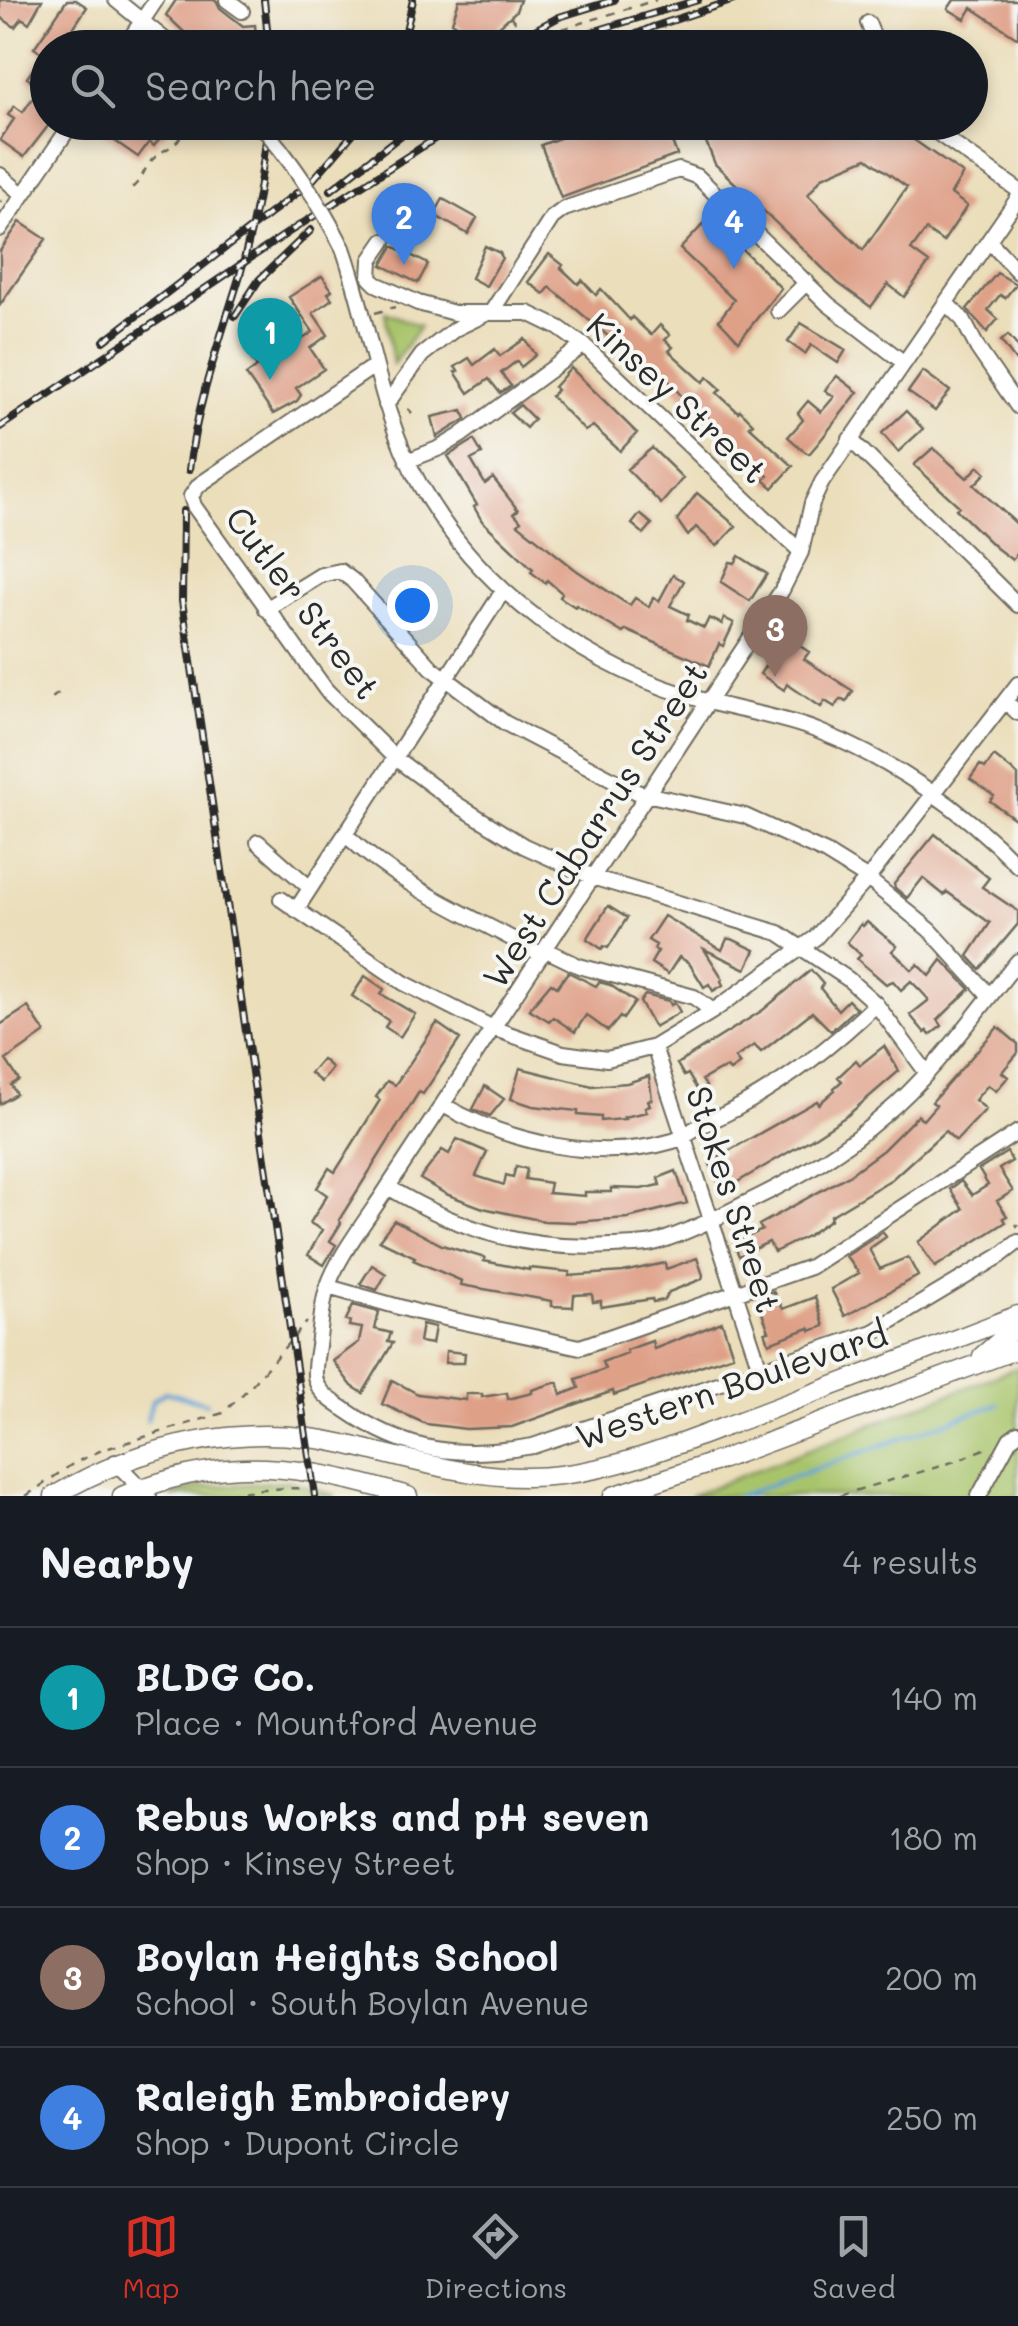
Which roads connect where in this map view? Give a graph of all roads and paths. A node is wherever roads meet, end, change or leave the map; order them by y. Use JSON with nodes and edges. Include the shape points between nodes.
{"nodes":[{"id":1,"x":116,"y":0,"type":"edge"},
{"id":2,"x":156,"y":0,"type":"edge"},
{"id":3,"x":227,"y":0,"type":"edge"},
{"id":4,"x":656,"y":0,"type":"edge"},
{"id":5,"x":242,"y":11,"type":"dead end"},
{"id":6,"x":510,"y":16,"type":"dead end"},
{"id":7,"x":143,"y":20,"type":"junction"},
{"id":8,"x":868,"y":23,"type":"dead end"},
{"id":9,"x":136,"y":30,"type":"edge"},
{"id":10,"x":154,"y":30,"type":"edge"},
{"id":11,"x":522,"y":30,"type":"edge"},
{"id":12,"x":559,"y":30,"type":"edge"},
{"id":13,"x":871,"y":30,"type":"edge"},
{"id":14,"x":61,"y":140,"type":"edge"},
{"id":15,"x":178,"y":140,"type":"edge"},
{"id":16,"x":274,"y":140,"type":"edge"},
{"id":17,"x":947,"y":140,"type":"edge"},
{"id":18,"x":0,"y":175,"type":"edge"},
{"id":19,"x":133,"y":187,"type":"dead end"},
{"id":20,"x":1018,"y":190,"type":"edge"},
{"id":21,"x":23,"y":195,"type":"junction"},
{"id":22,"x":1018,"y":198,"type":"edge"},
{"id":23,"x":0,"y":228,"type":"edge"},
{"id":24,"x":384,"y":241,"type":"dead end"},
{"id":25,"x":989,"y":241,"type":"junction"},
{"id":26,"x":1018,"y":272,"type":"edge"},
{"id":27,"x":806,"y":282,"type":"junction"},
{"id":28,"x":946,"y":303,"type":"junction"},
{"id":29,"x":396,"y":306,"type":"dead end"},
{"id":30,"x":492,"y":311,"type":"junction"},
{"id":31,"x":778,"y":311,"type":"dead end"},
{"id":32,"x":374,"y":314,"type":"dead end"},
{"id":33,"x":584,"y":345,"type":"junction"},
{"id":34,"x":894,"y":361,"type":"junction"},
{"id":35,"x":374,"y":366,"type":"junction"},
{"id":36,"x":386,"y":405,"type":"junction"},
{"id":37,"x":1018,"y":406,"type":"edge"},
{"id":38,"x":850,"y":439,"type":"junction"},
{"id":39,"x":407,"y":461,"type":"junction"},
{"id":40,"x":801,"y":552,"type":"junction"},
{"id":41,"x":503,"y":592,"type":"junction"},
{"id":42,"x":1018,"y":605,"type":"edge"},
{"id":43,"x":266,"y":610,"type":"junction"},
{"id":44,"x":446,"y":680,"type":"junction"},
{"id":45,"x":1018,"y":684,"type":"edge"},
{"id":46,"x":63,"y":690,"type":"dead end"},
{"id":47,"x":52,"y":698,"type":"dead end"},
{"id":48,"x":1005,"y":701,"type":"junction"},
{"id":49,"x":710,"y":703,"type":"junction"},
{"id":50,"x":1018,"y":713,"type":"edge"},
{"id":51,"x":394,"y":758,"type":"junction"},
{"id":52,"x":931,"y":793,"type":"junction"},
{"id":53,"x":649,"y":796,"type":"junction"},
{"id":54,"x":345,"y":834,"type":"junction"},
{"id":55,"x":258,"y":842,"type":"dead end"},
{"id":56,"x":1018,"y":866,"type":"edge"},
{"id":57,"x":594,"y":878,"type":"junction"},
{"id":58,"x":868,"y":879,"type":"junction"},
{"id":59,"x":310,"y":888,"type":"junction"},
{"id":60,"x":281,"y":898,"type":"dead end"},
{"id":61,"x":296,"y":910,"type":"junction"},
{"id":62,"x":804,"y":948,"type":"junction"},
{"id":63,"x":544,"y":953,"type":"junction"},
{"id":64,"x":1018,"y":961,"type":"edge"},
{"id":65,"x":990,"y":996,"type":"junction"},
{"id":66,"x":876,"y":1004,"type":"junction"},
{"id":67,"x":712,"y":1012,"type":"junction"},
{"id":68,"x":494,"y":1029,"type":"junction"},
{"id":69,"x":654,"y":1046,"type":"junction"},
{"id":70,"x":928,"y":1073,"type":"junction"},
{"id":71,"x":443,"y":1105,"type":"junction"},
{"id":72,"x":1018,"y":1132,"type":"edge"},
{"id":73,"x":682,"y":1136,"type":"junction"},
{"id":74,"x":388,"y":1187,"type":"junction"},
{"id":75,"x":711,"y":1221,"type":"junction"},
{"id":76,"x":1018,"y":1242,"type":"edge"},
{"id":77,"x":734,"y":1293,"type":"junction"},
{"id":78,"x":326,"y":1294,"type":"junction"},
{"id":79,"x":1018,"y":1315,"type":"edge"},
{"id":80,"x":1018,"y":1325,"type":"edge"},
{"id":81,"x":1018,"y":1349,"type":"edge"},
{"id":82,"x":965,"y":1368,"type":"junction"},
{"id":83,"x":761,"y":1371,"type":"junction"},
{"id":84,"x":1017,"y":1433,"type":"edge"},
{"id":85,"x":115,"y":1462,"type":"junction"},
{"id":86,"x":316,"y":1489,"type":"dead end"},
{"id":87,"x":145,"y":1492,"type":"edge"},
{"id":88,"x":981,"y":1495,"type":"edge"},
{"id":89,"x":26,"y":1496,"type":"edge"},
{"id":90,"x":54,"y":1496,"type":"edge"},
{"id":91,"x":122,"y":1496,"type":"edge"},
{"id":92,"x":212,"y":1496,"type":"edge"},
{"id":93,"x":408,"y":1496,"type":"edge"},
{"id":94,"x":613,"y":1496,"type":"edge"},
{"id":95,"x":840,"y":1496,"type":"edge"}],
"edges":[{"from":1,"to":7,"type":"street"},
{"from":2,"to":7,"type":"street"},
{"from":3,"to":5,"type":"street"},
{"from":4,"to":12,"type":"path"},
{"from":6,"to":11,"type":"path"},
{"from":7,"to":9,"type":"street"},
{"from":7,"to":10,"type":"street"},
{"from":8,"to":13,"type":"street"},
{"from":14,"to":21,"type":"street"},
{"from":15,"to":19,"type":"path","via":[[153,159]]},
{"from":16,"to":35,"type":"street","bridge":true,"via":[[314,193],[343,248]]},
{"from":17,"to":20,"type":"street"},
{"from":18,"to":21,"type":"street"},
{"from":21,"to":23,"type":"street"},
{"from":22,"to":25,"type":"street","name":"West Cabarrus Street"},
{"from":24,"to":30,"type":"street","name":"Kinsey Street","via":[[371,260],[376,284],[454,313]]},
{"from":25,"to":26,"type":"street"},
{"from":25,"to":28,"type":"street","name":"West Cabarrus Street"},
{"from":27,"to":30,"type":"street","via":[[698,178],[679,170],[552,218]]},
{"from":27,"to":31,"type":"street"},
{"from":27,"to":34,"type":"street"},
{"from":28,"to":34,"type":"street","name":"West Cabarrus Street"},
{"from":28,"to":37,"type":"street"},
{"from":29,"to":32,"type":"path"},
{"from":30,"to":33,"type":"street","name":"Kinsey Street","via":[[528,313]]},
{"from":30,"to":36,"type":"street","via":[[422,355]]},
{"from":33,"to":39,"type":"street","via":[[460,436]]},
{"from":33,"to":40,"type":"street","name":"Kinsey Street"},
{"from":34,"to":38,"type":"street","name":"West Cabarrus Street"},
{"from":35,"to":36,"type":"street"},
{"from":35,"to":43,"type":"street","name":"Cutler Street","via":[[194,488],[191,496],[203,518]]},
{"from":36,"to":39,"type":"street"},
{"from":38,"to":40,"type":"street","name":"West Cabarrus Street","via":[[812,503]]},
{"from":38,"to":42,"type":"street"},
{"from":39,"to":41,"type":"street","via":[[460,545]]},
{"from":40,"to":49,"type":"street","name":"West Cabarrus Street"},
{"from":41,"to":44,"type":"street"},
{"from":41,"to":49,"type":"street","via":[[606,664]]},
{"from":43,"to":44,"type":"street","via":[[321,575],[340,572]]},
{"from":43,"to":51,"type":"street","name":"Cutler Street","via":[[326,690]]},
{"from":44,"to":51,"type":"street"},
{"from":44,"to":53,"type":"street","via":[[537,742]]},
{"from":45,"to":48,"type":"street"},
{"from":46,"to":47,"type":"path"},
{"from":48,"to":50,"type":"street"},
{"from":48,"to":52,"type":"street"},
{"from":49,"to":52,"type":"street","via":[[827,735]]},
{"from":49,"to":53,"type":"street","name":"West Cabarrus Street"},
{"from":51,"to":54,"type":"street"},
{"from":51,"to":57,"type":"street","name":"Cutler Street","via":[[524,846]]},
{"from":52,"to":56,"type":"street"},
{"from":52,"to":58,"type":"street"},
{"from":53,"to":57,"type":"street","name":"West Cabarrus Street"},
{"from":53,"to":58,"type":"street","via":[[745,816]]},
{"from":54,"to":59,"type":"street"},
{"from":54,"to":63,"type":"street","via":[[394,874]]},
{"from":55,"to":59,"type":"street"},
{"from":57,"to":62,"type":"street","name":"Cutler Street","via":[[754,923]]},
{"from":57,"to":63,"type":"street","name":"West Cabarrus Street"},
{"from":58,"to":62,"type":"street"},
{"from":58,"to":65,"type":"street","via":[[931,932]]},
{"from":59,"to":61,"type":"street"},
{"from":60,"to":61,"type":"street"},
{"from":61,"to":68,"type":"street","via":[[404,983]]},
{"from":62,"to":66,"type":"street","name":"Cutler Street"},
{"from":62,"to":67,"type":"street"},
{"from":63,"to":67,"type":"street","via":[[694,997]]},
{"from":63,"to":68,"type":"street","name":"West Cabarrus Street"},
{"from":64,"to":65,"type":"street"},
{"from":65,"to":70,"type":"street"},
{"from":66,"to":70,"type":"street","name":"Cutler Street"},
{"from":66,"to":73,"type":"street","via":[[790,1078]]},
{"from":67,"to":69,"type":"street"},
{"from":68,"to":69,"type":"street","via":[[563,1053],[607,1059]]},
{"from":68,"to":71,"type":"street","name":"West Cabarrus Street"},
{"from":69,"to":73,"type":"street","name":"Stokes Street"},
{"from":70,"to":75,"type":"street","via":[[827,1158]]},
{"from":71,"to":73,"type":"street","via":[[508,1134],[576,1148],[622,1148]]},
{"from":71,"to":74,"type":"street","name":"West Cabarrus Street"},
{"from":72,"to":77,"type":"street","via":[[840,1250],[795,1274]]},
{"from":73,"to":75,"type":"street","name":"Stokes Street"},
{"from":74,"to":75,"type":"street","via":[[455,1224],[513,1242],[579,1248],[654,1243]]},
{"from":74,"to":78,"type":"street","name":"West Cabarrus Street"},
{"from":75,"to":77,"type":"street","name":"Stokes Street"},
{"from":76,"to":83,"type":"street","via":[[873,1332]]},
{"from":77,"to":78,"type":"street","via":[[580,1347]]},
{"from":77,"to":83,"type":"street","name":"Stokes Street"},
{"from":78,"to":83,"type":"street","name":"West Cabarrus Street","via":[[315,1377],[321,1392],[369,1426],[432,1450],[484,1453],[533,1446]]},
{"from":78,"to":89,"type":"path","via":[[223,1412],[102,1450]]},
{"from":79,"to":85,"type":"main road","name":"Western Boulevard","via":[[688,1440],[565,1475],[482,1476],[318,1439],[263,1434],[193,1442]]},
{"from":80,"to":82,"type":"main road"},
{"from":81,"to":82,"type":"main road","name":"Western Boulevard"},
{"from":82,"to":94,"type":"main road","name":"Western Boulevard"},
{"from":84,"to":88,"type":"street"},
{"from":84,"to":95,"type":"path","via":[[1005,1432],[968,1456]]},
{"from":85,"to":87,"type":"street"},
{"from":85,"to":90,"type":"main road","name":"Western Boulevard"},
{"from":86,"to":92,"type":"path"},
{"from":87,"to":91,"type":"main road"},
{"from":87,"to":93,"type":"main road","via":[[208,1471],[267,1466],[321,1472]]}]}
